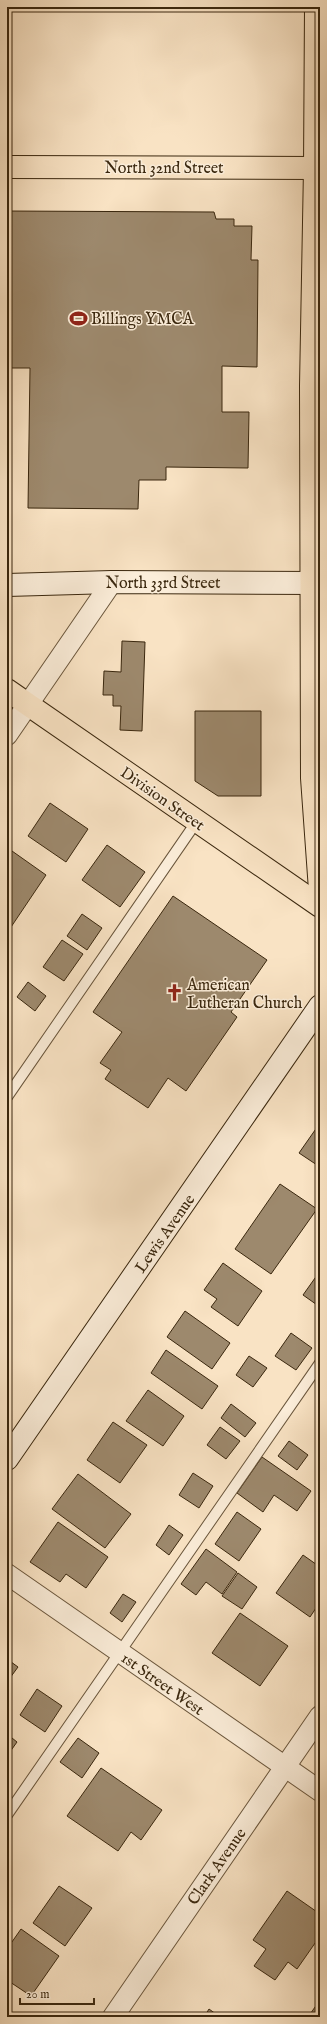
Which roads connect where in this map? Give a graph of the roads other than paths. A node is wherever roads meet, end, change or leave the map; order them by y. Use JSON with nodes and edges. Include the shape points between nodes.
{"nodes":[{"id":1,"x":316,"y":7,"type":"edge"},
{"id":2,"x":7,"y":167,"type":"edge"},
{"id":3,"x":318,"y":168,"type":"edge"},
{"id":4,"x":316,"y":386,"type":"edge"},
{"id":5,"x":112,"y":582,"type":"junction"},
{"id":6,"x":316,"y":583,"type":"edge"},
{"id":7,"x":7,"y":585,"type":"edge"},
{"id":8,"x":7,"y":690,"type":"edge"},
{"id":9,"x":28,"y":704,"type":"junction"},
{"id":10,"x":7,"y":735,"type":"edge"},
{"id":11,"x":317,"y":810,"type":"edge"},
{"id":12,"x":197,"y":821,"type":"junction"},
{"id":13,"x":320,"y":890,"type":"edge"},
{"id":14,"x":320,"y":906,"type":"edge"},
{"id":15,"x":320,"y":1006,"type":"edge"},
{"id":16,"x":7,"y":1097,"type":"edge"},
{"id":17,"x":320,"y":1363,"type":"edge"},
{"id":18,"x":7,"y":1459,"type":"edge"},
{"id":19,"x":7,"y":1574,"type":"edge"},
{"id":20,"x":119,"y":1652,"type":"junction"},
{"id":21,"x":320,"y":1716,"type":"edge"},
{"id":22,"x":285,"y":1767,"type":"junction"},
{"id":23,"x":320,"y":1791,"type":"edge"},
{"id":24,"x":7,"y":1815,"type":"edge"},
{"id":25,"x":113,"y":2017,"type":"edge"}],
"edges":[{"from":1,"to":3,"type":"main road"},
{"from":2,"to":3,"type":"main road","name":"North 32nd Street"},
{"from":3,"to":4,"type":"main road"},
{"from":4,"to":6,"type":"main road"},
{"from":5,"to":6,"type":"street","name":"North 33rd Street"},
{"from":5,"to":7,"type":"street","name":"North 33rd Street"},
{"from":5,"to":9,"type":"street"},
{"from":6,"to":11,"type":"main road","via":[[312,778]]},
{"from":8,"to":9,"type":"main road","name":"Division Street"},
{"from":9,"to":10,"type":"street"},
{"from":9,"to":12,"type":"main road","name":"Division Street"},
{"from":11,"to":13,"type":"main road"},
{"from":12,"to":14,"type":"main road","name":"Division Street"},
{"from":12,"to":16,"type":"lane"},
{"from":15,"to":18,"type":"street","name":"Lewis Avenue"},
{"from":17,"to":20,"type":"lane"},
{"from":19,"to":20,"type":"street","name":"1st Street West"},
{"from":20,"to":22,"type":"street","name":"1st Street West"},
{"from":20,"to":24,"type":"lane"},
{"from":21,"to":22,"type":"street","name":"Clark Avenue"},
{"from":22,"to":23,"type":"street","name":"1st Street West"},
{"from":22,"to":25,"type":"street","name":"Clark Avenue"}]}
